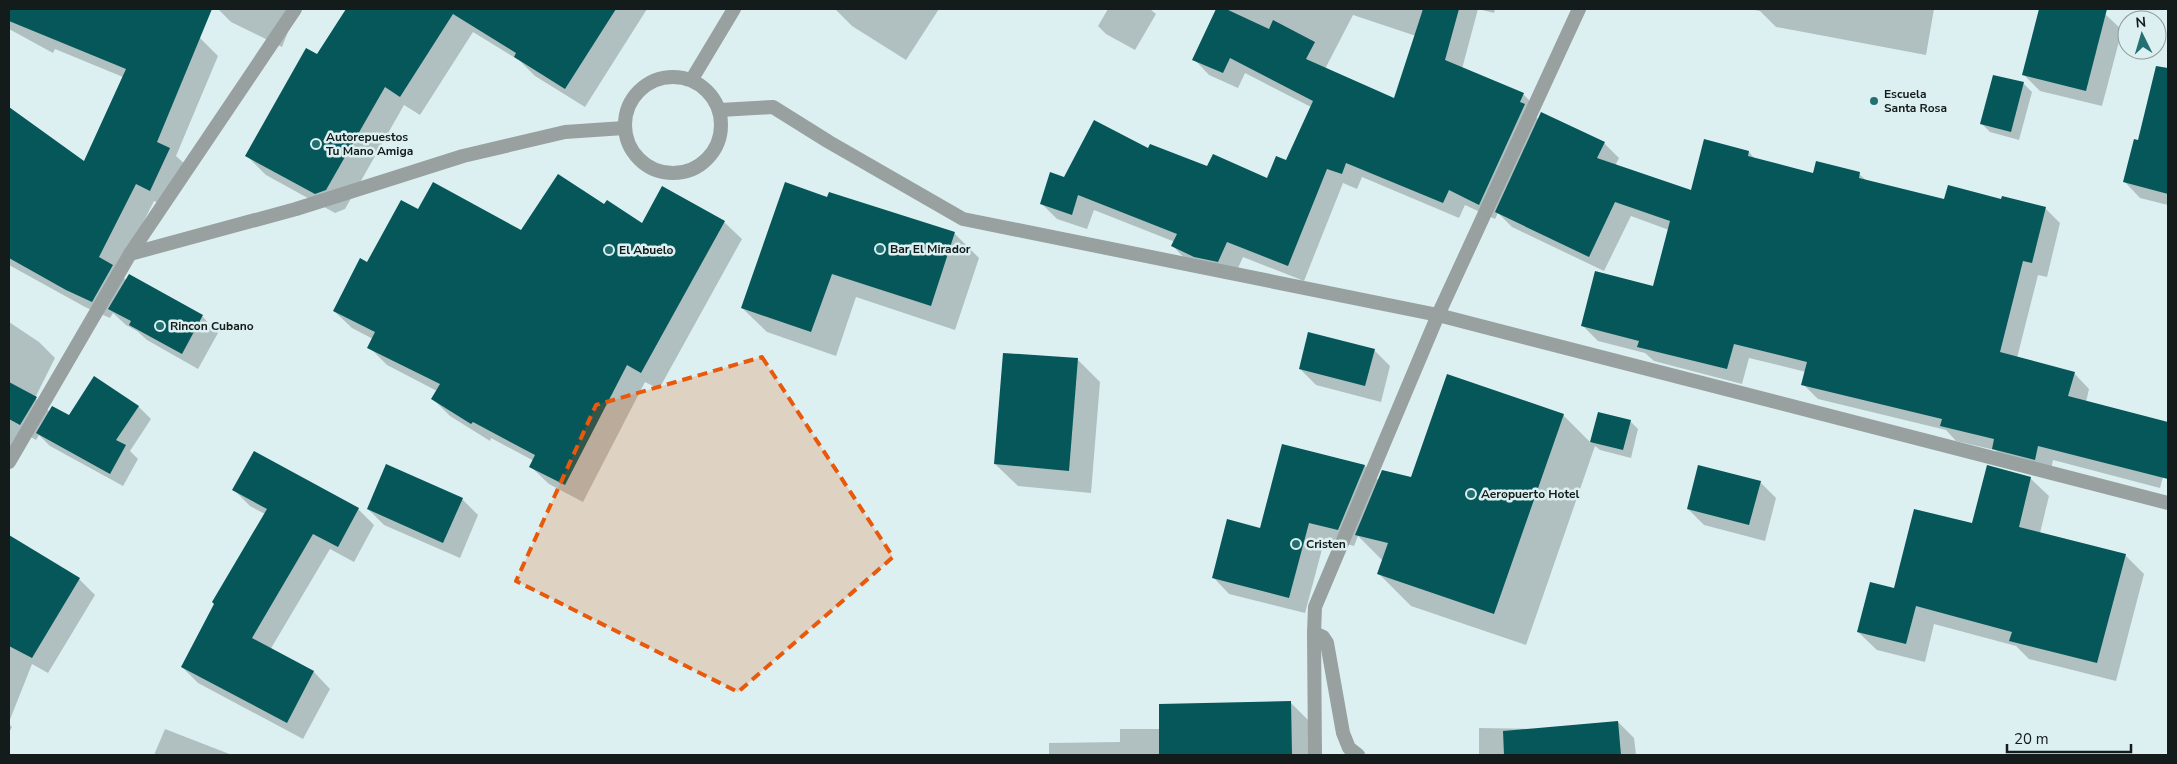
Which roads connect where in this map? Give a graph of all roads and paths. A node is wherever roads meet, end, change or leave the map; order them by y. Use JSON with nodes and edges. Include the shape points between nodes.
{"nodes":[{"id":1,"x":295,"y":9,"type":"edge"},
{"id":2,"x":734,"y":9,"type":"edge"},
{"id":3,"x":1580,"y":9,"type":"edge"},
{"id":4,"x":692,"y":79,"type":"junction"},
{"id":5,"x":720,"y":110,"type":"junction"},
{"id":6,"x":624,"y":128,"type":"junction"},
{"id":7,"x":130,"y":254,"type":"junction"},
{"id":8,"x":1438,"y":315,"type":"junction"},
{"id":9,"x":9,"y":462,"type":"edge"},
{"id":10,"x":2168,"y":503,"type":"edge"},
{"id":11,"x":1314,"y":634,"type":"junction"},
{"id":12,"x":1315,"y":755,"type":"edge"},
{"id":13,"x":1358,"y":755,"type":"edge"}],
"edges":[{"from":1,"to":7,"type":"street"},
{"from":2,"to":4,"type":"street"},
{"from":3,"to":8,"type":"street"},
{"from":4,"to":5,"type":"street","via":[[709,92]]},
{"from":4,"to":6,"type":"street","via":[[667,76],[644,85],[628,104]]},
{"from":5,"to":6,"type":"street","via":[[722,130],[716,150],[701,165],[682,173],[661,173],[643,163],[629,148]]},
{"from":5,"to":8,"type":"street","via":[[773,107],[962,219]]},
{"from":6,"to":7,"type":"street","via":[[565,132],[463,156],[296,209]]},
{"from":7,"to":9,"type":"street"},
{"from":8,"to":10,"type":"street"},
{"from":8,"to":11,"type":"street","via":[[1315,607]]},
{"from":11,"to":12,"type":"street"},
{"from":11,"to":13,"type":"street","via":[[1323,637],[1327,643],[1342,733],[1349,748]]}]}
